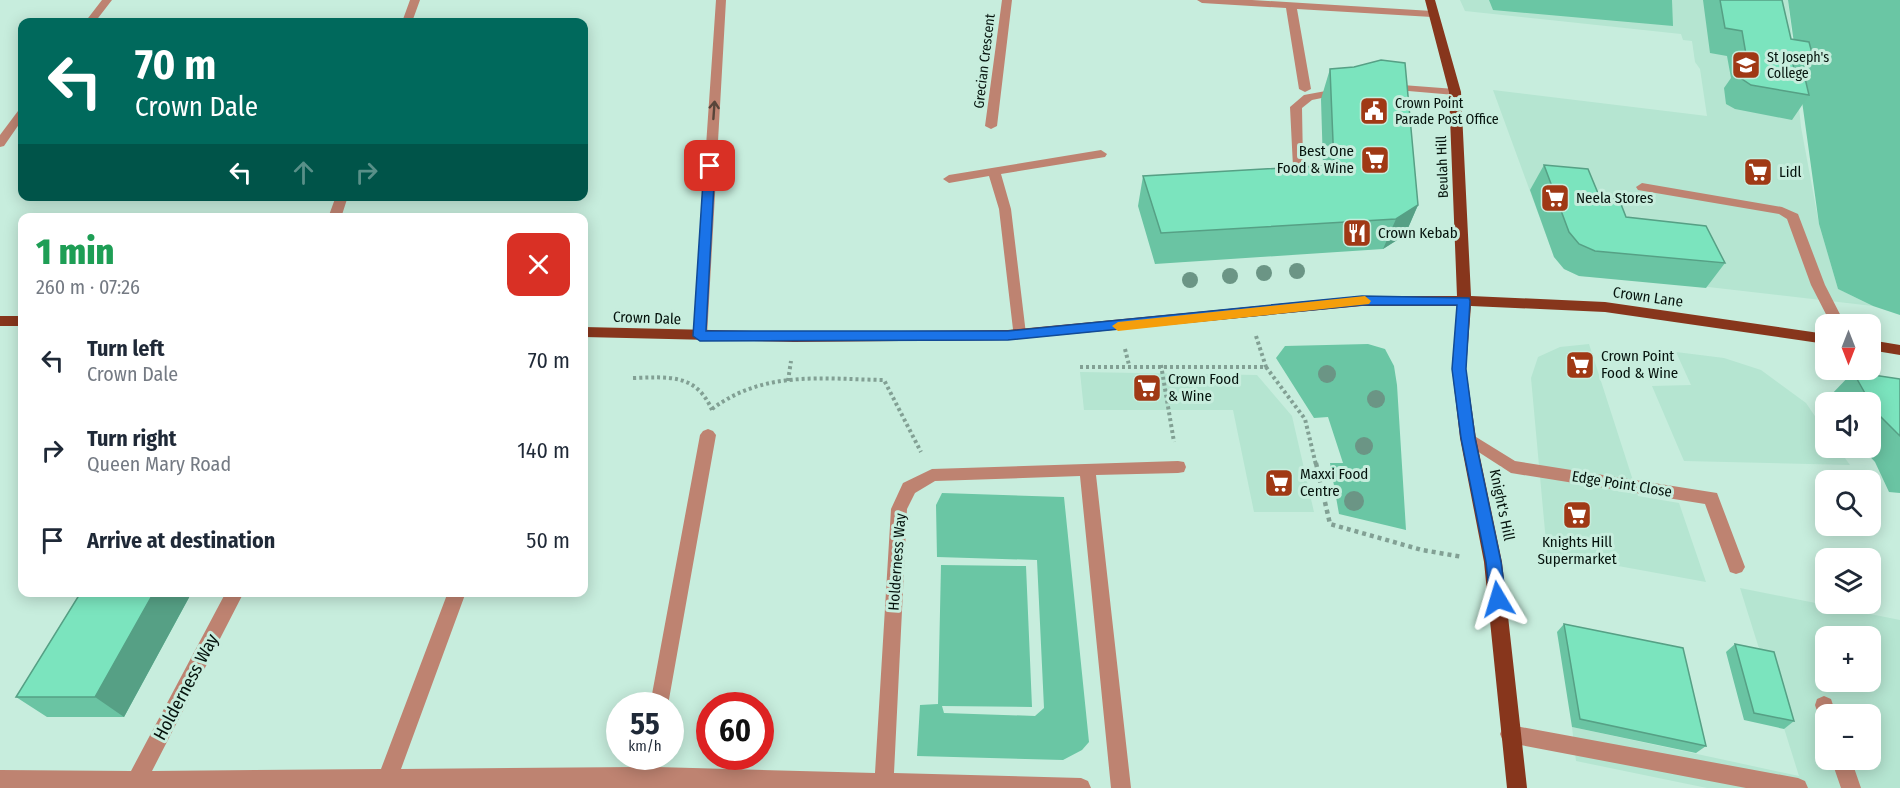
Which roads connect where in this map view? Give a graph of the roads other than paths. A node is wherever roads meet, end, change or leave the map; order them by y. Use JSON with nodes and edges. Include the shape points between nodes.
{"nodes":[{"id":1,"x":107,"y":0,"type":"edge"},
{"id":2,"x":415,"y":0,"type":"edge"},
{"id":3,"x":721,"y":0,"type":"edge"},
{"id":4,"x":1006,"y":0,"type":"edge"},
{"id":5,"x":1202,"y":0,"type":"edge"},
{"id":6,"x":1430,"y":0,"type":"edge"},
{"id":7,"x":1223,"y":1,"type":"edge"},
{"id":8,"x":1291,"y":5,"type":"junction"},
{"id":9,"x":1432,"y":14,"type":"junction"},
{"id":10,"x":93,"y":18,"type":"edge"},
{"id":11,"x":408,"y":18,"type":"edge"},
{"id":12,"x":1380,"y":86,"type":"edge"},
{"id":13,"x":1305,"y":88,"type":"dead end"},
{"id":14,"x":1349,"y":89,"type":"edge"},
{"id":15,"x":1455,"y":92,"type":"junction"},
{"id":16,"x":18,"y":118,"type":"edge"},
{"id":17,"x":991,"y":126,"type":"dead end"},
{"id":18,"x":0,"y":143,"type":"edge"},
{"id":19,"x":1101,"y":153,"type":"dead end"},
{"id":20,"x":1297,"y":165,"type":"edge"},
{"id":21,"x":994,"y":171,"type":"junction"},
{"id":22,"x":949,"y":179,"type":"dead end"},
{"id":23,"x":1642,"y":187,"type":"dead end"},
{"id":24,"x":1464,"y":301,"type":"junction"},
{"id":25,"x":1833,"y":314,"type":"edge"},
{"id":26,"x":0,"y":321,"type":"edge"},
{"id":27,"x":18,"y":321,"type":"edge"},
{"id":28,"x":588,"y":332,"type":"edge"},
{"id":29,"x":1018,"y":334,"type":"junction"},
{"id":30,"x":700,"y":336,"type":"junction"},
{"id":31,"x":1815,"y":337,"type":"edge"},
{"id":32,"x":1881,"y":347,"type":"edge"},
{"id":33,"x":1900,"y":350,"type":"edge"},
{"id":34,"x":708,"y":435,"type":"road end"},
{"id":35,"x":1468,"y":438,"type":"junction"},
{"id":36,"x":1178,"y":467,"type":"road end"},
{"id":37,"x":1087,"y":469,"type":"junction"},
{"id":38,"x":1736,"y":567,"type":"dead end"},
{"id":39,"x":232,"y":597,"type":"edge"},
{"id":40,"x":455,"y":597,"type":"edge"},
{"id":41,"x":660,"y":692,"type":"edge"},
{"id":42,"x":1510,"y":734,"type":"junction"},
{"id":43,"x":646,"y":770,"type":"edge"},
{"id":44,"x":1845,"y":770,"type":"edge"},
{"id":45,"x":645,"y":777,"type":"junction"},
{"id":46,"x":0,"y":780,"type":"edge"},
{"id":47,"x":387,"y":780,"type":"junction"},
{"id":48,"x":136,"y":781,"type":"junction"},
{"id":49,"x":884,"y":783,"type":"junction"},
{"id":50,"x":1081,"y":788,"type":"edge"},
{"id":51,"x":1121,"y":788,"type":"edge"},
{"id":52,"x":1517,"y":788,"type":"edge"},
{"id":53,"x":1798,"y":788,"type":"edge"},
{"id":54,"x":1851,"y":788,"type":"edge"}],
"edges":[{"from":1,"to":10,"type":"street"},
{"from":2,"to":11,"type":"street"},
{"from":30,"to":3,"type":"street","one_way":true},
{"from":4,"to":17,"type":"street","name":"Grecian Crescent"},
{"from":5,"to":7,"type":"street"},
{"from":6,"to":9,"type":"main road","name":"Beulah Hill"},
{"from":7,"to":8,"type":"street"},
{"from":8,"to":9,"type":"street"},
{"from":8,"to":13,"type":"street"},
{"from":9,"to":15,"type":"main road","name":"Beulah Hill"},
{"from":12,"to":15,"type":"street"},
{"from":14,"to":20,"type":"street","via":[[1308,97],[1296,108]]},
{"from":15,"to":24,"type":"main road","name":"Beulah Hill"},
{"from":16,"to":18,"type":"street"},
{"from":19,"to":21,"type":"street"},
{"from":21,"to":22,"type":"street"},
{"from":21,"to":29,"type":"street","via":[[1005,209]]},
{"from":23,"to":25,"type":"street","via":[[1782,211],[1793,217]]},
{"from":24,"to":29,"type":"main road","name":"Crown Dale","via":[[1362,301]]},
{"from":24,"to":31,"type":"main road","name":"Crown Lane","via":[[1605,307]]},
{"from":24,"to":35,"type":"main road","name":"Knight's Hill","via":[[1459,369]]},
{"from":26,"to":27,"type":"main road"},
{"from":28,"to":30,"type":"main road","name":"Crown Dale"},
{"from":29,"to":30,"type":"main road","name":"Crown Dale"},
{"from":32,"to":33,"type":"main road"},
{"from":34,"to":41,"type":"street"},
{"from":35,"to":38,"type":"street","name":"Edge Point Close","via":[[1511,467],[1711,498]]},
{"from":35,"to":42,"type":"main road","name":"Knight's Hill","via":[[1494,562]]},
{"from":36,"to":37,"type":"street","name":"Holderness Way"},
{"from":37,"to":49,"type":"street","name":"Holderness Way","via":[[932,475],[909,488],[899,509]]},
{"from":37,"to":51,"type":"street"},
{"from":39,"to":48,"type":"street","name":"Holderness Way"},
{"from":40,"to":47,"type":"street"},
{"from":42,"to":52,"type":"main road","name":"Knight's Hill"},
{"from":42,"to":53,"type":"street"},
{"from":43,"to":45,"type":"street"},
{"from":44,"to":54,"type":"street"},
{"from":45,"to":47,"type":"street"},
{"from":45,"to":49,"type":"street"},
{"from":46,"to":48,"type":"street"},
{"from":47,"to":48,"type":"street"},
{"from":49,"to":50,"type":"street"}]}
